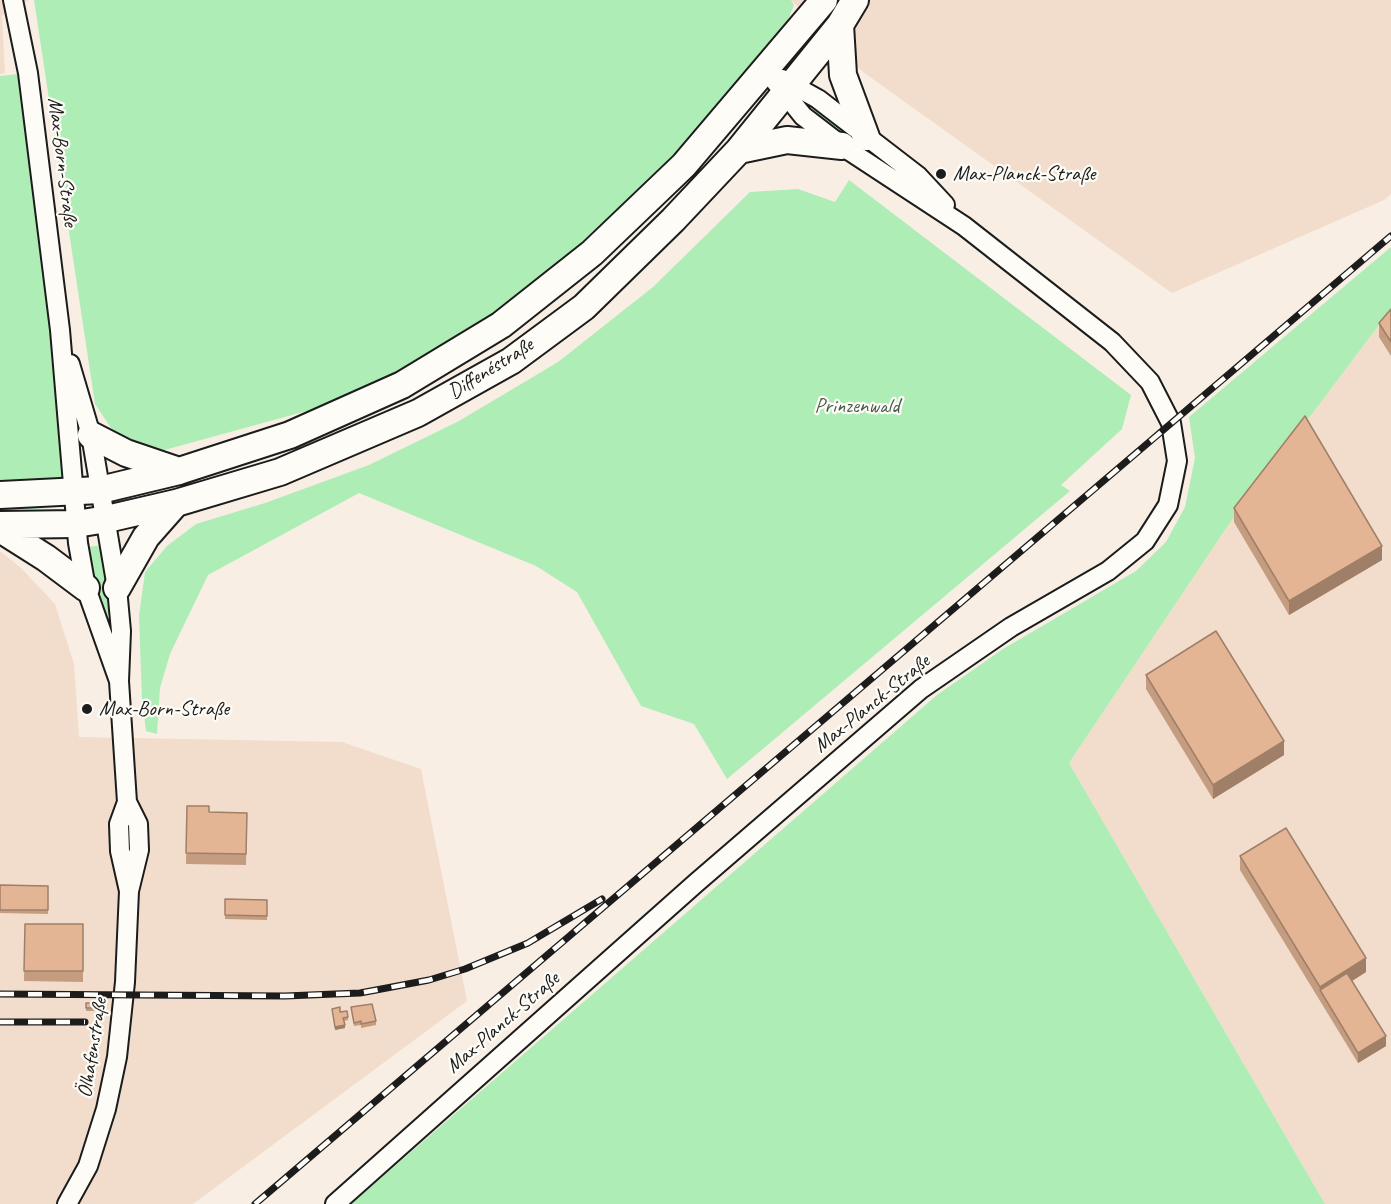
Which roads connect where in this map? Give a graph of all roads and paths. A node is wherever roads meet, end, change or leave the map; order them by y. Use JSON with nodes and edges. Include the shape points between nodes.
{"nodes":[{"id":1,"x":12,"y":0,"type":"edge"},
{"id":2,"x":824,"y":0,"type":"edge"},
{"id":3,"x":855,"y":0,"type":"edge"},
{"id":4,"x":840,"y":25,"type":"junction"},
{"id":5,"x":766,"y":70,"type":"junction"},
{"id":6,"x":789,"y":89,"type":"junction"},
{"id":7,"x":866,"y":137,"type":"junction"},
{"id":8,"x":842,"y":146,"type":"junction"},
{"id":9,"x":739,"y":150,"type":"junction"},
{"id":10,"x":964,"y":226,"type":"junction"},
{"id":11,"x":60,"y":330,"type":"junction"},
{"id":12,"x":91,"y":435,"type":"junction"},
{"id":13,"x":179,"y":471,"type":"junction"},
{"id":14,"x":100,"y":490,"type":"junction"},
{"id":15,"x":75,"y":491,"type":"junction"},
{"id":16,"x":0,"y":495,"type":"edge"},
{"id":17,"x":176,"y":503,"type":"junction"},
{"id":18,"x":107,"y":519,"type":"junction"},
{"id":19,"x":76,"y":524,"type":"junction"},
{"id":20,"x":0,"y":527,"type":"edge"},
{"id":21,"x":86,"y":588,"type":"junction"},
{"id":22,"x":117,"y":588,"type":"junction"},
{"id":23,"x":119,"y":681,"type":"junction"},
{"id":24,"x":67,"y":1204,"type":"edge"},
{"id":25,"x":335,"y":1204,"type":"edge"}],
"edges":[{"from":1,"to":11,"type":"street","name":"Max-Born-Straße","via":[[28,73]]},
{"from":2,"to":5,"type":"main road","name":"Diffenéstraße"},
{"from":3,"to":4,"type":"main road","name":"Diffenéstraße"},
{"from":4,"to":6,"type":"main road","name":"Diffenéstraße"},
{"from":4,"to":7,"type":"main road","via":[[843,75]]},
{"from":5,"to":6,"type":"street","name":"Max-Planck-Straße"},
{"from":5,"to":13,"type":"main road","name":"Diffenéstraße","via":[[684,165],[592,253],[501,325],[402,385],[290,435]]},
{"from":6,"to":7,"type":"street","name":"Max-Planck-Straße","via":[[818,99]]},
{"from":6,"to":8,"type":"street","name":"Max-Planck-Straße","via":[[803,116]]},
{"from":6,"to":9,"type":"main road","name":"Diffenéstraße"},
{"from":7,"to":10,"type":"street","name":"Max-Planck-Straße","via":[[918,176]]},
{"from":8,"to":9,"type":"main road","via":[[787,140]]},
{"from":8,"to":10,"type":"street","name":"Max-Planck-Straße"},
{"from":9,"to":17,"type":"main road","name":"Diffenéstraße","via":[[584,307],[511,361],[418,413],[280,472]]},
{"from":10,"to":25,"type":"street","name":"Max-Planck-Straße","via":[[1112,342],[1150,382],[1171,423],[1177,461],[1168,505],[1145,541],[1108,571],[1011,627],[921,689]]},
{"from":11,"to":12,"type":"street","name":"Max-Born-Straße"},
{"from":11,"to":15,"type":"street","name":"Max-Born-Straße"},
{"from":12,"to":13,"type":"main road","via":[[126,453]]},
{"from":12,"to":14,"type":"street","name":"Max-Born-Straße"},
{"from":13,"to":14,"type":"main road","name":"Diffenéstraße"},
{"from":14,"to":15,"type":"main road","name":"Diffenéstraße"},
{"from":14,"to":18,"type":"street","name":"Max-Born-Straße"},
{"from":15,"to":16,"type":"main road","name":"Diffenéstraße"},
{"from":15,"to":19,"type":"street","name":"Ölhafenstraße"},
{"from":17,"to":18,"type":"main road","name":"Diffenéstraße"},
{"from":17,"to":22,"type":"main road","via":[[146,537]]},
{"from":18,"to":19,"type":"main road","name":"Diffenéstraße"},
{"from":18,"to":22,"type":"street","name":"Ölhafenstraße"},
{"from":19,"to":20,"type":"main road","name":"Diffenéstraße"},
{"from":19,"to":21,"type":"street","name":"Ölhafenstraße"},
{"from":20,"to":21,"type":"main road"},
{"from":21,"to":23,"type":"street","name":"Ölhafenstraße"},
{"from":22,"to":23,"type":"street","name":"Ölhafenstraße","via":[[121,631]]},
{"from":23,"to":24,"type":"street","name":"Ölhafenstraße","via":[[127,802],[119,824],[120,851],[129,891],[125,982],[117,1057],[106,1108],[88,1166]]}]}
